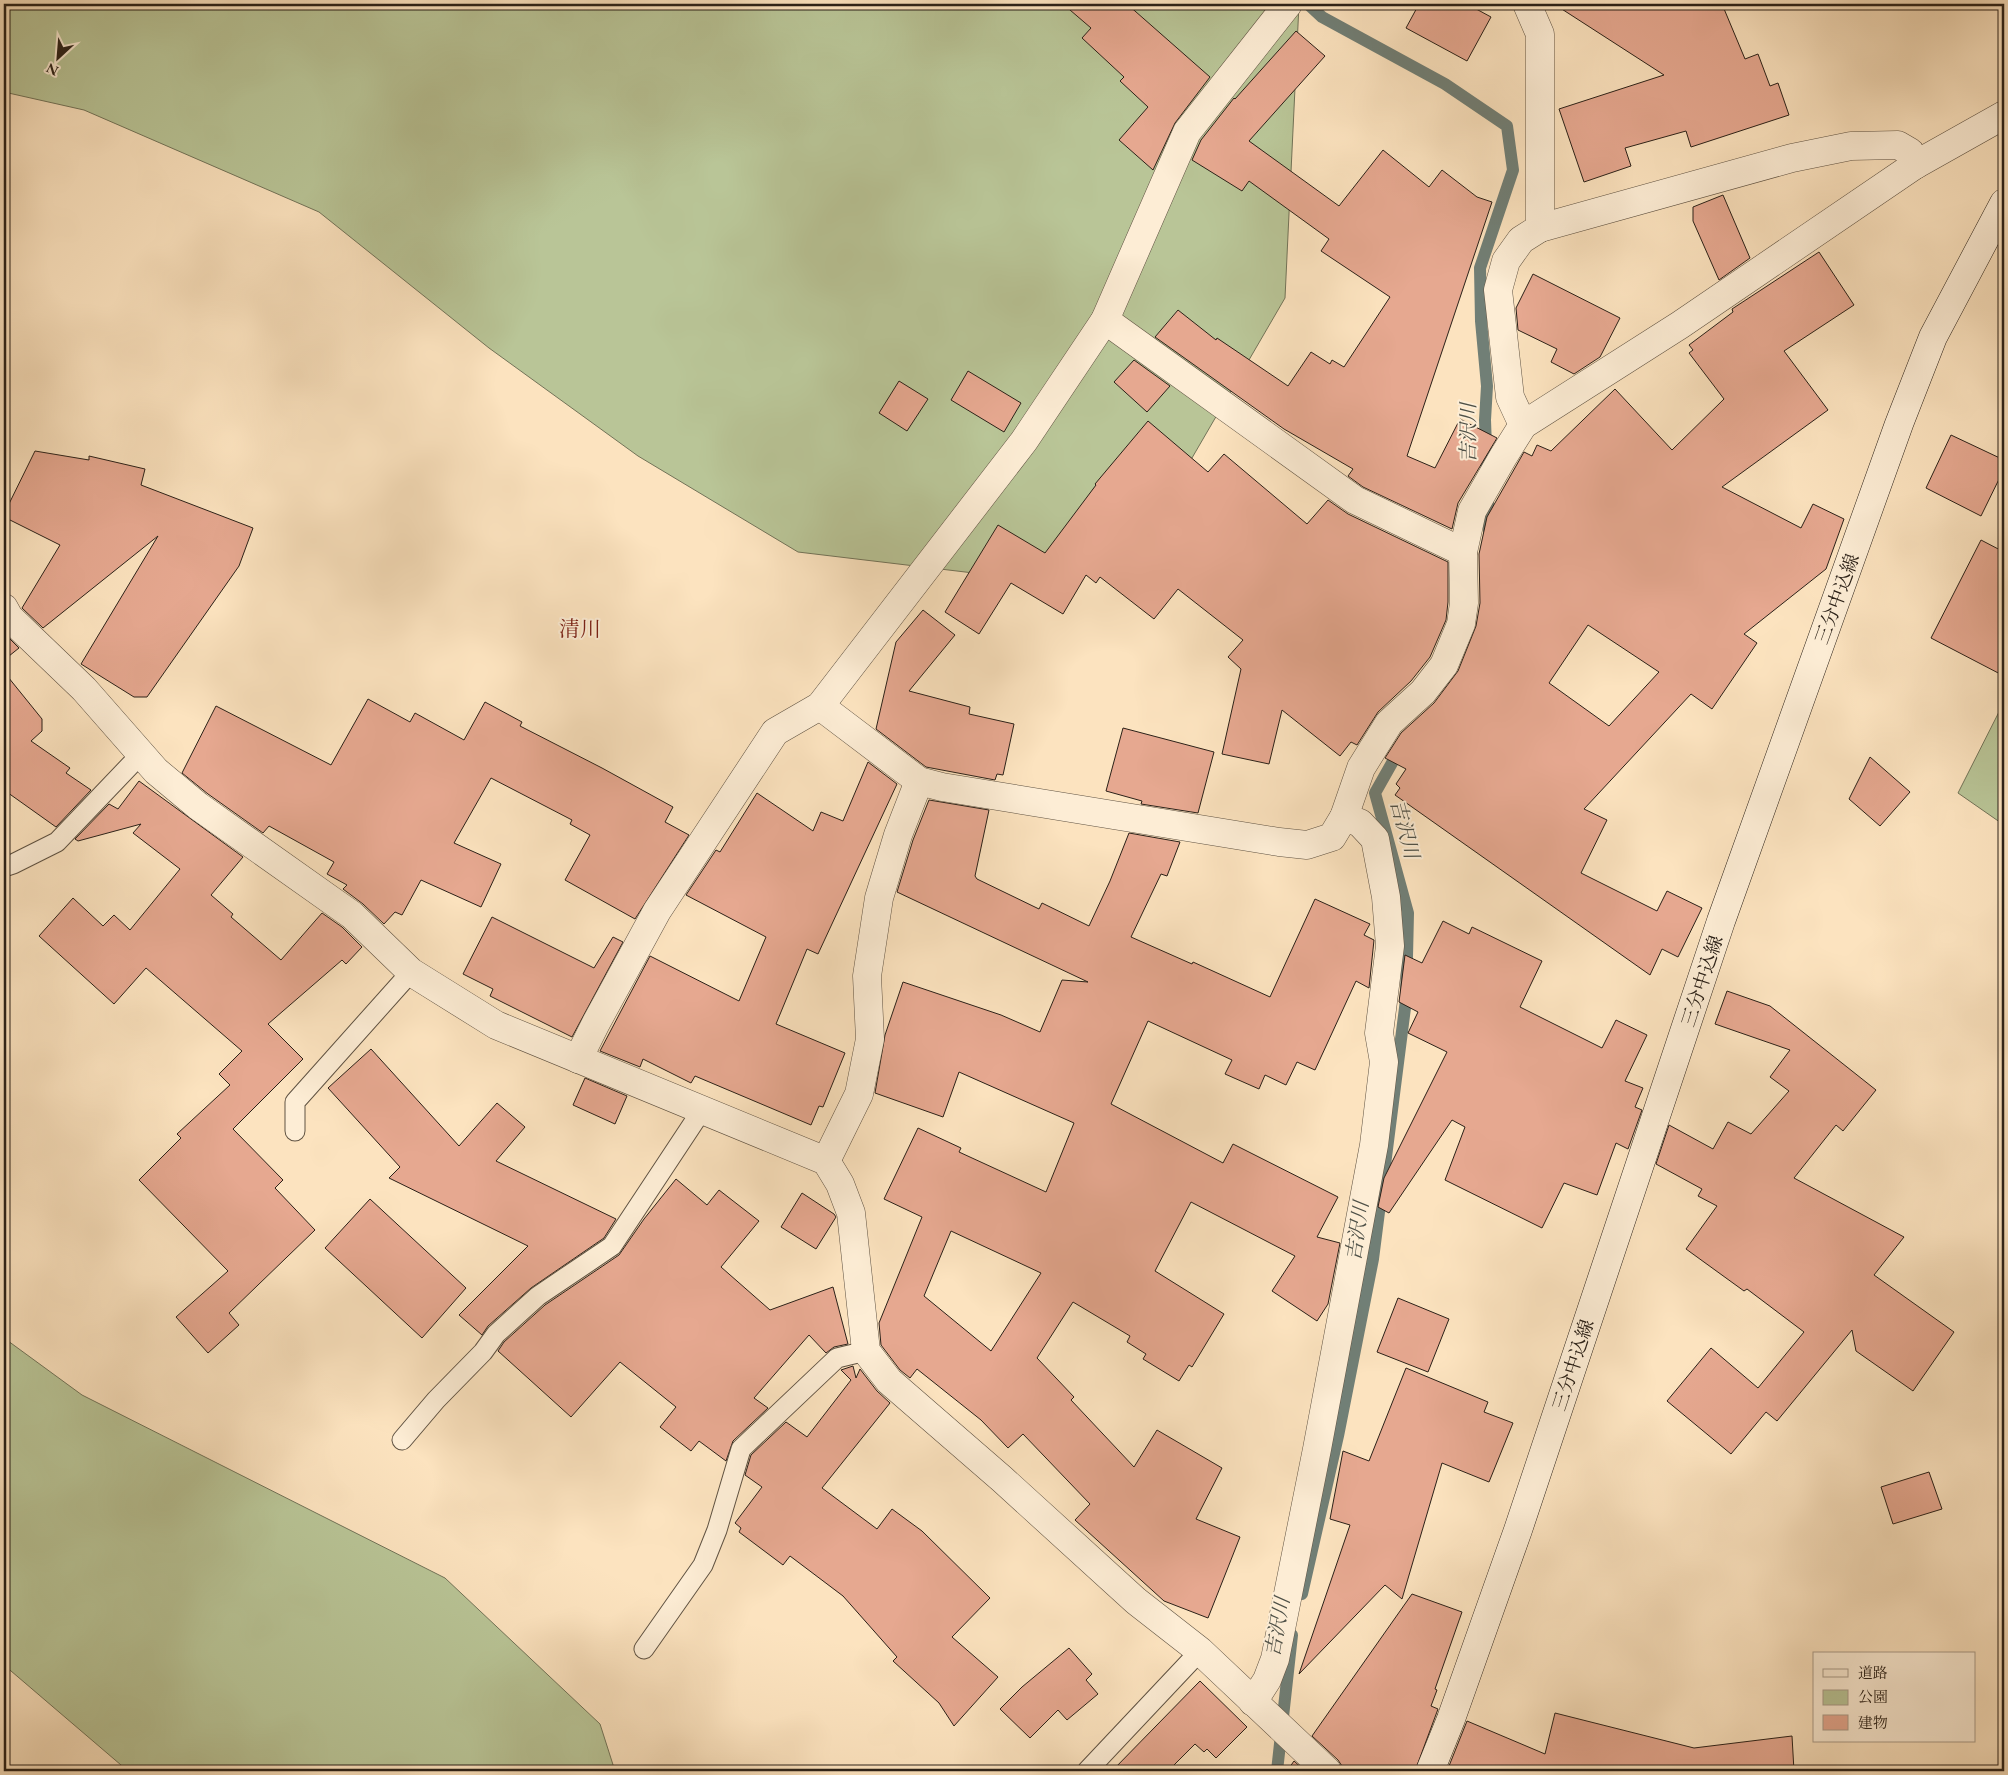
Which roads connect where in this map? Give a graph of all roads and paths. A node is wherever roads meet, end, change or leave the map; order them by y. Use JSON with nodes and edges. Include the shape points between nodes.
{"nodes":[{"id":1,"x":1527,"y":4,"type":"edge"},
{"id":2,"x":1287,"y":5,"type":"edge"},
{"id":3,"x":2004,"y":115,"type":"edge"},
{"id":4,"x":1916,"y":166,"type":"junction"},
{"id":5,"x":2004,"y":202,"type":"edge"},
{"id":6,"x":1540,"y":228,"type":"junction"},
{"id":7,"x":1105,"y":320,"type":"junction"},
{"id":8,"x":1523,"y":425,"type":"junction"},
{"id":9,"x":1463,"y":552,"type":"junction"},
{"id":10,"x":4,"y":608,"type":"edge"},
{"id":11,"x":820,"y":706,"type":"junction"},
{"id":12,"x":141,"y":754,"type":"junction"},
{"id":13,"x":919,"y":781,"type":"junction"},
{"id":14,"x":1344,"y":818,"type":"junction"},
{"id":15,"x":4,"y":867,"type":"edge"},
{"id":16,"x":411,"y":972,"type":"junction"},
{"id":17,"x":578,"y":1059,"type":"junction"},
{"id":18,"x":702,"y":1110,"type":"junction"},
{"id":19,"x":295,"y":1131,"type":"dead end"},
{"id":20,"x":826,"y":1161,"type":"junction"},
{"id":21,"x":866,"y":1351,"type":"junction"},
{"id":22,"x":402,"y":1440,"type":"dead end"},
{"id":23,"x":644,"y":1649,"type":"dead end"},
{"id":24,"x":1200,"y":1652,"type":"junction"},
{"id":25,"x":1261,"y":1711,"type":"junction"},
{"id":26,"x":1088,"y":1771,"type":"edge"},
{"id":27,"x":1327,"y":1771,"type":"edge"},
{"id":28,"x":1430,"y":1771,"type":"edge"}],
"edges":[{"from":1,"to":6,"type":"street","via":[[1540,34]]},
{"from":2,"to":7,"type":"street","via":[[1187,132]]},
{"from":3,"to":4,"type":"street"},
{"from":4,"to":6,"type":"street","via":[[1910,152],[1898,145],[1851,146],[1792,158]]},
{"from":4,"to":8,"type":"street","via":[[1680,325]]},
{"from":5,"to":28,"type":"street","name":"三分中込線","via":[[1933,337],[1896,433],[1721,921],[1518,1530]]},
{"from":6,"to":8,"type":"street","via":[[1521,240],[1506,261],[1498,290],[1510,396]]},
{"from":7,"to":9,"type":"street","via":[[1355,500]]},
{"from":7,"to":11,"type":"street","via":[[1024,441]]},
{"from":8,"to":9,"type":"street","via":[[1472,512]]},
{"from":9,"to":14,"type":"street","via":[[1461,624],[1444,665],[1424,692],[1389,723],[1361,768]]},
{"from":10,"to":12,"type":"street","via":[[8,617],[84,690]]},
{"from":11,"to":13,"type":"street"},
{"from":11,"to":17,"type":"street","via":[[775,732],[658,911]]},
{"from":12,"to":15,"type":"lane","via":[[57,842]]},
{"from":12,"to":16,"type":"street","via":[[198,806],[352,914]]},
{"from":13,"to":14,"type":"street","via":[[1307,845],[1332,837]]},
{"from":13,"to":20,"type":"street","via":[[879,898],[867,976],[870,1039],[858,1094]]},
{"from":14,"to":25,"type":"street","via":[[1360,823],[1375,839],[1386,897],[1390,946],[1379,1033],[1384,1062],[1374,1145],[1321,1429],[1275,1658]]},
{"from":16,"to":17,"type":"street","via":[[496,1025]]},
{"from":16,"to":19,"type":"lane","via":[[295,1102]]},
{"from":17,"to":18,"type":"street"},
{"from":18,"to":20,"type":"street"},
{"from":18,"to":22,"type":"lane","via":[[612,1246],[538,1296],[496,1334]]},
{"from":20,"to":21,"type":"street","via":[[840,1184],[851,1213]]},
{"from":21,"to":23,"type":"lane","via":[[837,1358],[740,1448],[717,1530],[703,1565]]},
{"from":21,"to":24,"type":"street","via":[[889,1381],[1136,1602]]},
{"from":24,"to":25,"type":"street"},
{"from":24,"to":26,"type":"lane"},
{"from":25,"to":27,"type":"street"}]}
